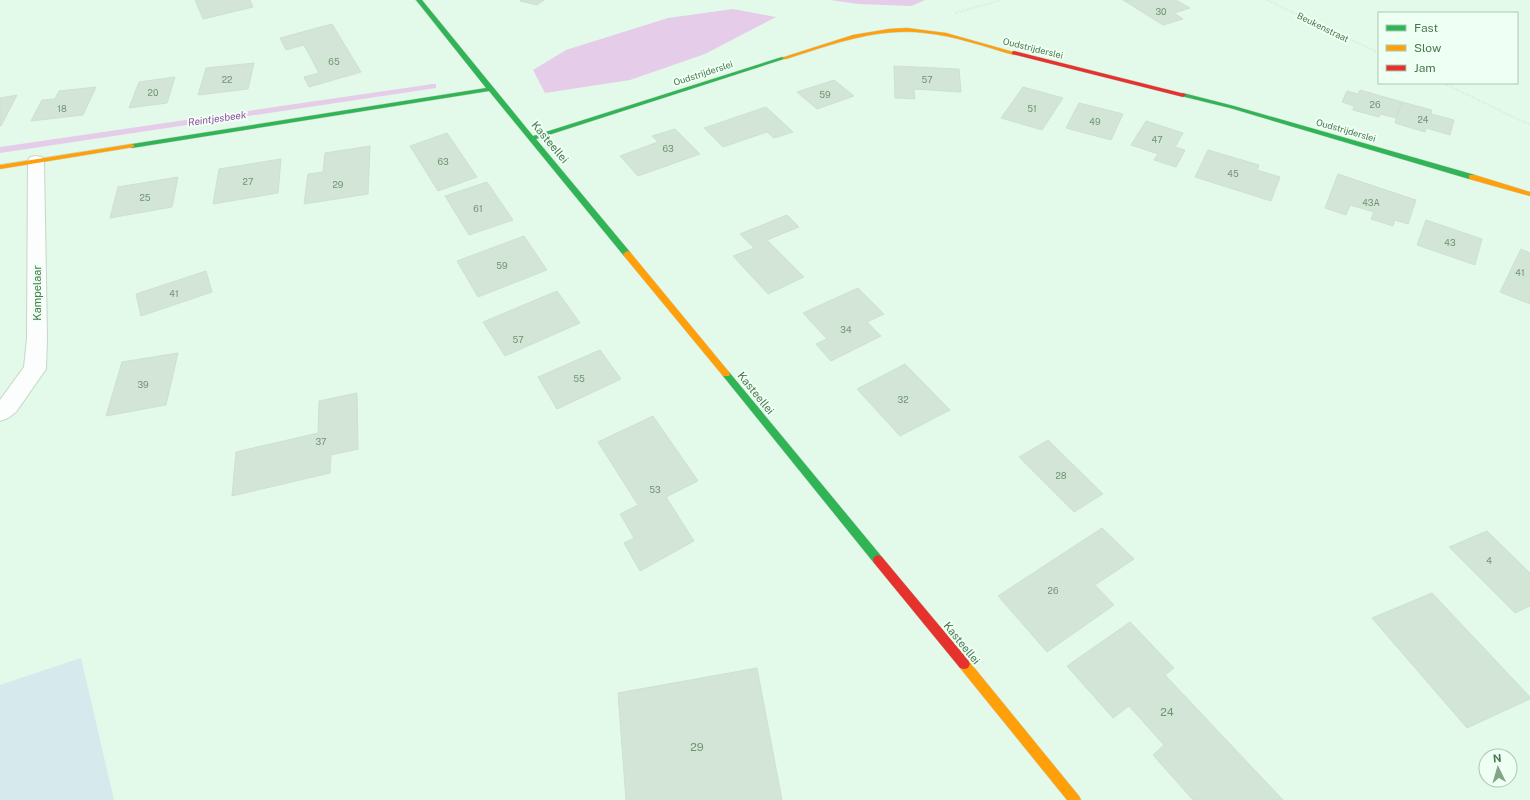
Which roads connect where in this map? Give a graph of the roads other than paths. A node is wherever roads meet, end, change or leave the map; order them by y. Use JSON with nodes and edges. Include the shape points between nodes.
{"nodes":[{"id":1,"x":419,"y":0,"type":"edge"},
{"id":2,"x":489,"y":89,"type":"junction"},
{"id":3,"x":532,"y":138,"type":"junction"},
{"id":4,"x":36,"y":162,"type":"junction"},
{"id":5,"x":0,"y":167,"type":"edge"},
{"id":6,"x":1530,"y":194,"type":"edge"},
{"id":7,"x":0,"y":412,"type":"edge"},
{"id":8,"x":1075,"y":800,"type":"edge"}],
"edges":[{"from":1,"to":2,"type":"street","name":"Kasteellei"},
{"from":2,"to":3,"type":"street","name":"Kasteellei"},
{"from":2,"to":4,"type":"street"},
{"from":3,"to":6,"type":"street","name":"Oudstrijderslei","via":[[854,36],[876,30],[905,29],[926,31],[1232,107]]},
{"from":3,"to":8,"type":"street","name":"Kasteellei"},
{"from":4,"to":5,"type":"street"},
{"from":4,"to":7,"type":"street","name":"Kampelaar","via":[[35,369],[8,406]]}]}
